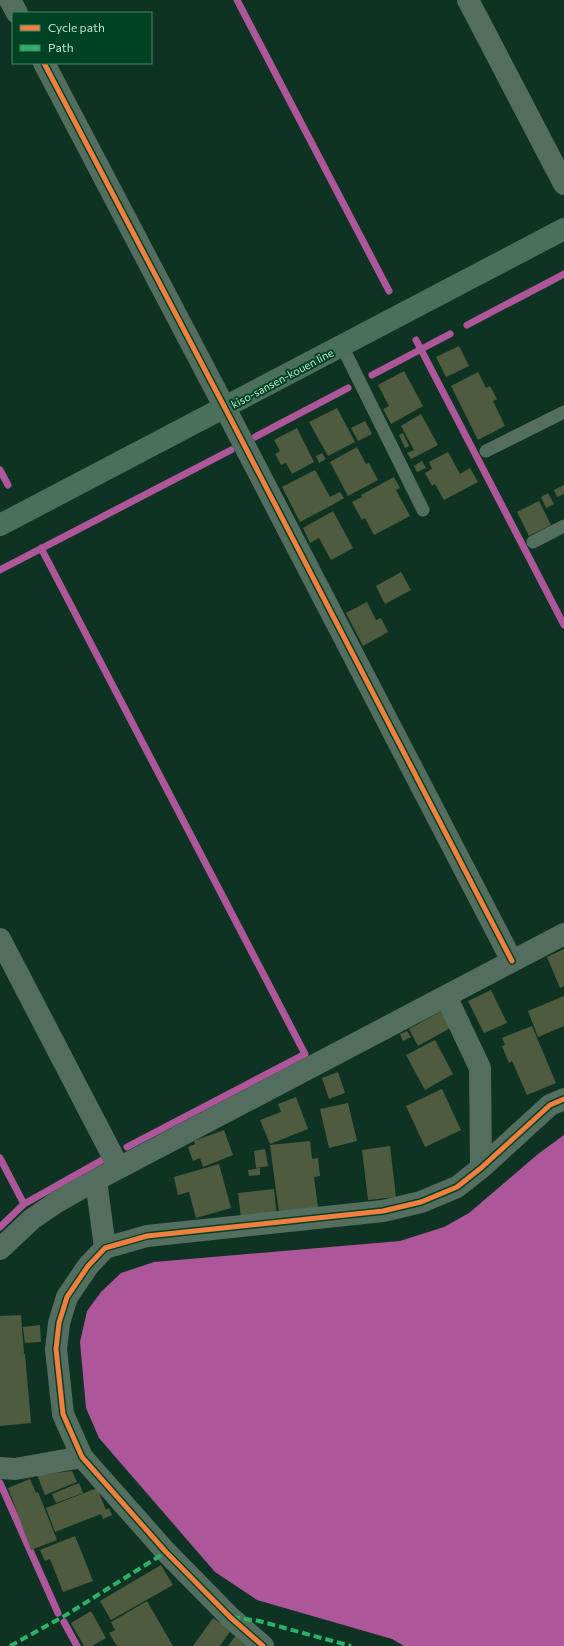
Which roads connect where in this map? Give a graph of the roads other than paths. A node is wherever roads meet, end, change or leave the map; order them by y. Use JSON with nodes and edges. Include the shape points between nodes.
{"nodes":[{"id":1,"x":10,"y":0,"type":"edge"},
{"id":2,"x":468,"y":0,"type":"edge"},
{"id":3,"x":16,"y":12,"type":"edge"},
{"id":4,"x":45,"y":64,"type":"edge"},
{"id":5,"x":564,"y":184,"type":"edge"},
{"id":6,"x":564,"y":230,"type":"edge"},
{"id":7,"x":342,"y":346,"type":"junction"},
{"id":8,"x":225,"y":408,"type":"junction"},
{"id":9,"x":564,"y":412,"type":"edge"},
{"id":10,"x":486,"y":452,"type":"dead end"},
{"id":11,"x":423,"y":510,"type":"dead end"},
{"id":12,"x":0,"y":525,"type":"edge"},
{"id":13,"x":564,"y":526,"type":"edge"},
{"id":14,"x":533,"y":542,"type":"dead end"},
{"id":15,"x":564,"y":934,"type":"edge"},
{"id":16,"x":0,"y":939,"type":"edge"},
{"id":17,"x":512,"y":961,"type":"junction"},
{"id":18,"x":446,"y":996,"type":"junction"},
{"id":19,"x":564,"y":1099,"type":"edge"},
{"id":20,"x":119,"y":1168,"type":"junction"},
{"id":21,"x":481,"y":1168,"type":"junction"},
{"id":22,"x":96,"y":1180,"type":"junction"},
{"id":23,"x":105,"y":1248,"type":"junction"},
{"id":24,"x":0,"y":1249,"type":"edge"},
{"id":25,"x":82,"y":1457,"type":"junction"},
{"id":26,"x":0,"y":1468,"type":"edge"},
{"id":27,"x":263,"y":1646,"type":"edge"}],
"edges":[{"from":1,"to":3,"type":"street"},
{"from":2,"to":5,"type":"street"},
{"from":4,"to":8,"type":"street"},
{"from":6,"to":7,"type":"main road","name":"kiso-sansen-kouen line"},
{"from":7,"to":8,"type":"main road","name":"kiso-sansen-kouen line"},
{"from":7,"to":11,"type":"lane"},
{"from":8,"to":12,"type":"main road","name":"kiso-sansen-kouen line"},
{"from":8,"to":17,"type":"street"},
{"from":9,"to":10,"type":"lane"},
{"from":13,"to":14,"type":"lane"},
{"from":15,"to":17,"type":"street"},
{"from":16,"to":20,"type":"street"},
{"from":17,"to":18,"type":"street"},
{"from":18,"to":20,"type":"street"},
{"from":18,"to":21,"type":"street","via":[[480,1068]]},
{"from":19,"to":21,"type":"street","via":[[550,1105]]},
{"from":20,"to":22,"type":"street"},
{"from":21,"to":23,"type":"street","via":[[457,1186],[421,1202],[383,1211],[147,1236]]},
{"from":22,"to":23,"type":"street"},
{"from":22,"to":24,"type":"street","via":[[32,1219]]},
{"from":23,"to":25,"type":"street","via":[[88,1266],[67,1297],[59,1323],[56,1349],[63,1414]]},
{"from":25,"to":26,"type":"street","via":[[15,1469]]},
{"from":25,"to":27,"type":"street","via":[[166,1552],[230,1617]]}]}
